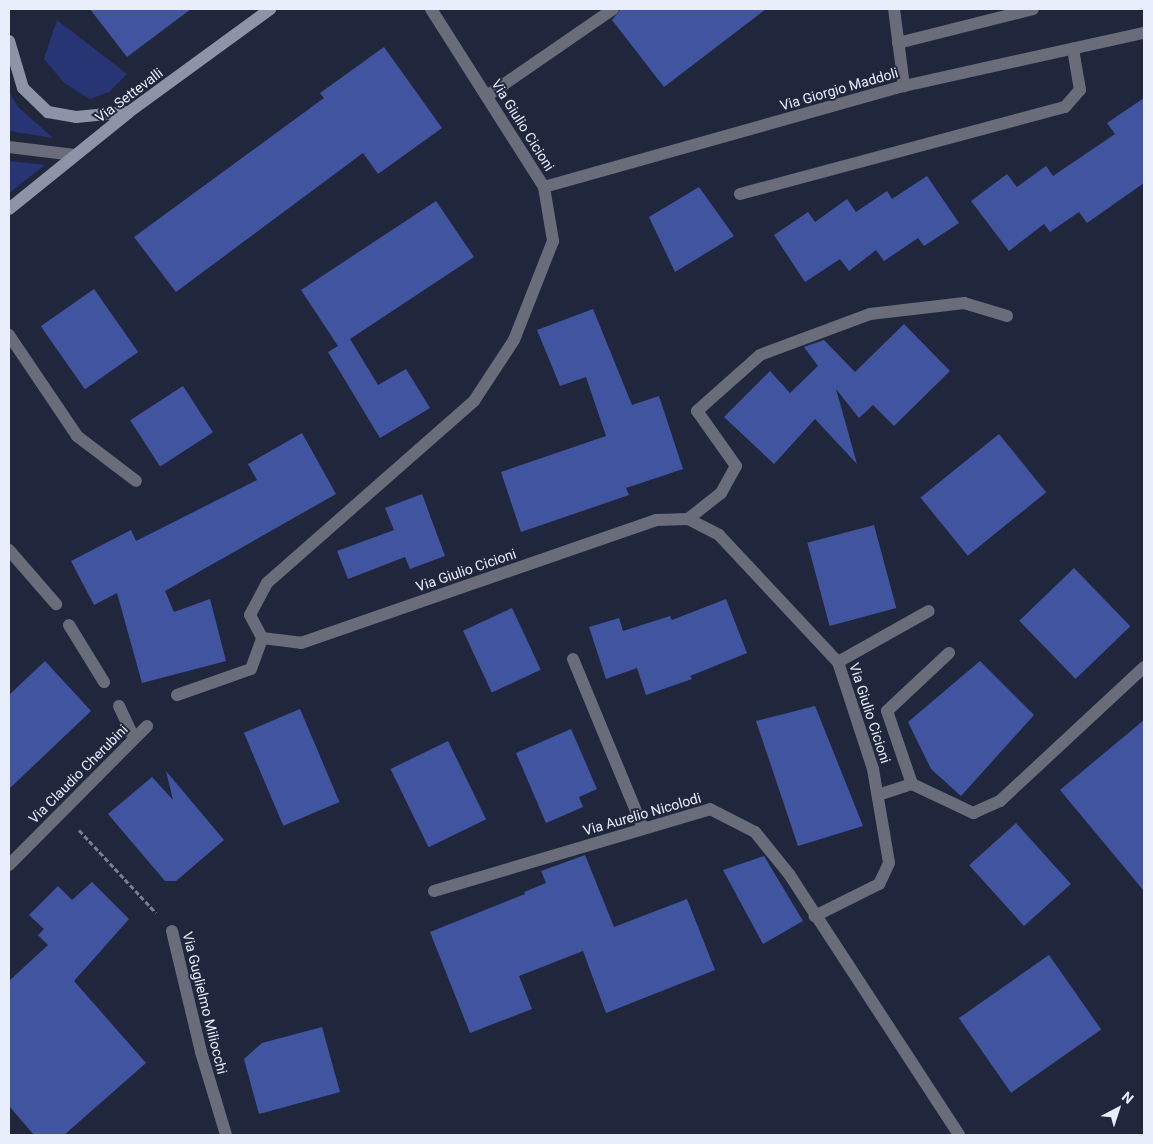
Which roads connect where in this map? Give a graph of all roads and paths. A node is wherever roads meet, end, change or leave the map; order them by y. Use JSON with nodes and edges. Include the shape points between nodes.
{"nodes":[{"id":1,"x":270,"y":9,"type":"edge"},
{"id":2,"x":431,"y":9,"type":"edge"},
{"id":3,"x":613,"y":9,"type":"edge"},
{"id":4,"x":894,"y":9,"type":"edge"},
{"id":5,"x":1033,"y":9,"type":"edge"},
{"id":6,"x":1144,"y":33,"type":"edge"},
{"id":7,"x":9,"y":41,"type":"edge"},
{"id":8,"x":898,"y":43,"type":"junction"},
{"id":9,"x":1073,"y":49,"type":"junction"},
{"id":10,"x":904,"y":86,"type":"junction"},
{"id":11,"x":487,"y":96,"type":"junction"},
{"id":12,"x":130,"y":112,"type":"junction"},
{"id":13,"x":9,"y":147,"type":"edge"},
{"id":14,"x":75,"y":155,"type":"junction"},
{"id":15,"x":544,"y":187,"type":"junction"},
{"id":16,"x":740,"y":194,"type":"dead end"},
{"id":17,"x":9,"y":209,"type":"edge"},
{"id":18,"x":1007,"y":316,"type":"dead end"},
{"id":19,"x":9,"y":335,"type":"edge"},
{"id":20,"x":136,"y":481,"type":"dead end"},
{"id":21,"x":688,"y":518,"type":"junction"},
{"id":22,"x":9,"y":550,"type":"edge"},
{"id":23,"x":56,"y":604,"type":"dead end"},
{"id":24,"x":929,"y":611,"type":"dead end"},
{"id":25,"x":69,"y":625,"type":"dead end"},
{"id":26,"x":262,"y":638,"type":"junction"},
{"id":27,"x":949,"y":653,"type":"dead end"},
{"id":28,"x":573,"y":658,"type":"dead end"},
{"id":29,"x":838,"y":662,"type":"junction"},
{"id":30,"x":1144,"y":667,"type":"edge"},
{"id":31,"x":104,"y":682,"type":"dead end"},
{"id":32,"x":177,"y":695,"type":"dead end"},
{"id":33,"x":119,"y":706,"type":"dead end"},
{"id":34,"x":147,"y":726,"type":"dead end"},
{"id":35,"x":134,"y":738,"type":"junction"},
{"id":36,"x":912,"y":784,"type":"junction"},
{"id":37,"x":878,"y":795,"type":"junction"},
{"id":38,"x":643,"y":828,"type":"junction"},
{"id":39,"x":95,"y":846,"type":"dead end"},
{"id":40,"x":9,"y":865,"type":"edge"},
{"id":41,"x":434,"y":891,"type":"dead end"},
{"id":42,"x":815,"y":916,"type":"junction"},
{"id":43,"x":172,"y":930,"type":"joint"},
{"id":44,"x":226,"y":1135,"type":"edge"},
{"id":45,"x":959,"y":1135,"type":"edge"}],
"edges":[{"from":1,"to":12,"type":"main road","name":"Via Settevalli"},
{"from":2,"to":11,"type":"street","name":"Via Giulio Cicioni"},
{"from":3,"to":11,"type":"street"},
{"from":4,"to":8,"type":"street"},
{"from":5,"to":8,"type":"street"},
{"from":6,"to":9,"type":"street","name":"Via Giorgio Maddoli"},
{"from":7,"to":12,"type":"main road","via":[[23,88],[48,112],[76,118]]},
{"from":8,"to":10,"type":"street"},
{"from":9,"to":10,"type":"street","name":"Via Giorgio Maddoli"},
{"from":9,"to":16,"type":"street","via":[[1080,90],[1065,107]]},
{"from":10,"to":15,"type":"street","name":"Via Giorgio Maddoli"},
{"from":11,"to":15,"type":"street","name":"Via Giulio Cicioni"},
{"from":12,"to":14,"type":"main road","name":"Via Settevalli"},
{"from":13,"to":14,"type":"street"},
{"from":14,"to":17,"type":"main road","name":"Via Settevalli"},
{"from":15,"to":26,"type":"street","name":"Via Giulio Cicioni","via":[[553,241],[514,340],[474,401],[267,583],[250,615]]},
{"from":18,"to":21,"type":"street","via":[[964,303],[870,314],[760,354],[697,411],[736,466],[721,493]]},
{"from":19,"to":20,"type":"street","via":[[77,436]]},
{"from":21,"to":26,"type":"street","name":"Via Giulio Cicioni","via":[[656,520],[301,644]]},
{"from":21,"to":29,"type":"street","name":"Via Giulio Cicioni","via":[[719,535]]},
{"from":22,"to":23,"type":"street"},
{"from":24,"to":29,"type":"street"},
{"from":25,"to":31,"type":"street"},
{"from":26,"to":32,"type":"street","via":[[251,669]]},
{"from":27,"to":36,"type":"street","via":[[887,711]]},
{"from":28,"to":38,"type":"street"},
{"from":29,"to":37,"type":"street","name":"Via Giulio Cicioni","via":[[874,769]]},
{"from":30,"to":36,"type":"street","via":[[1000,801],[972,812]]},
{"from":33,"to":35,"type":"street"},
{"from":34,"to":35,"type":"street","name":"Via Claudio Cherubini"},
{"from":35,"to":40,"type":"street","name":"Via Claudio Cherubini"},
{"from":36,"to":37,"type":"street"},
{"from":37,"to":42,"type":"street","name":"Via Giulio Cicioni","via":[[889,863],[879,884]]},
{"from":38,"to":41,"type":"street","name":"Via Aurelio Nicolodi"},
{"from":38,"to":42,"type":"street","name":"Via Aurelio Nicolodi","via":[[710,808],[755,832],[789,874]]},
{"from":39,"to":43,"type":"path","name":"Via Guglielmo Miliocchi"},
{"from":42,"to":45,"type":"street"},
{"from":43,"to":44,"type":"street","name":"Via Guglielmo Miliocchi","via":[[201,1052]]}]}
